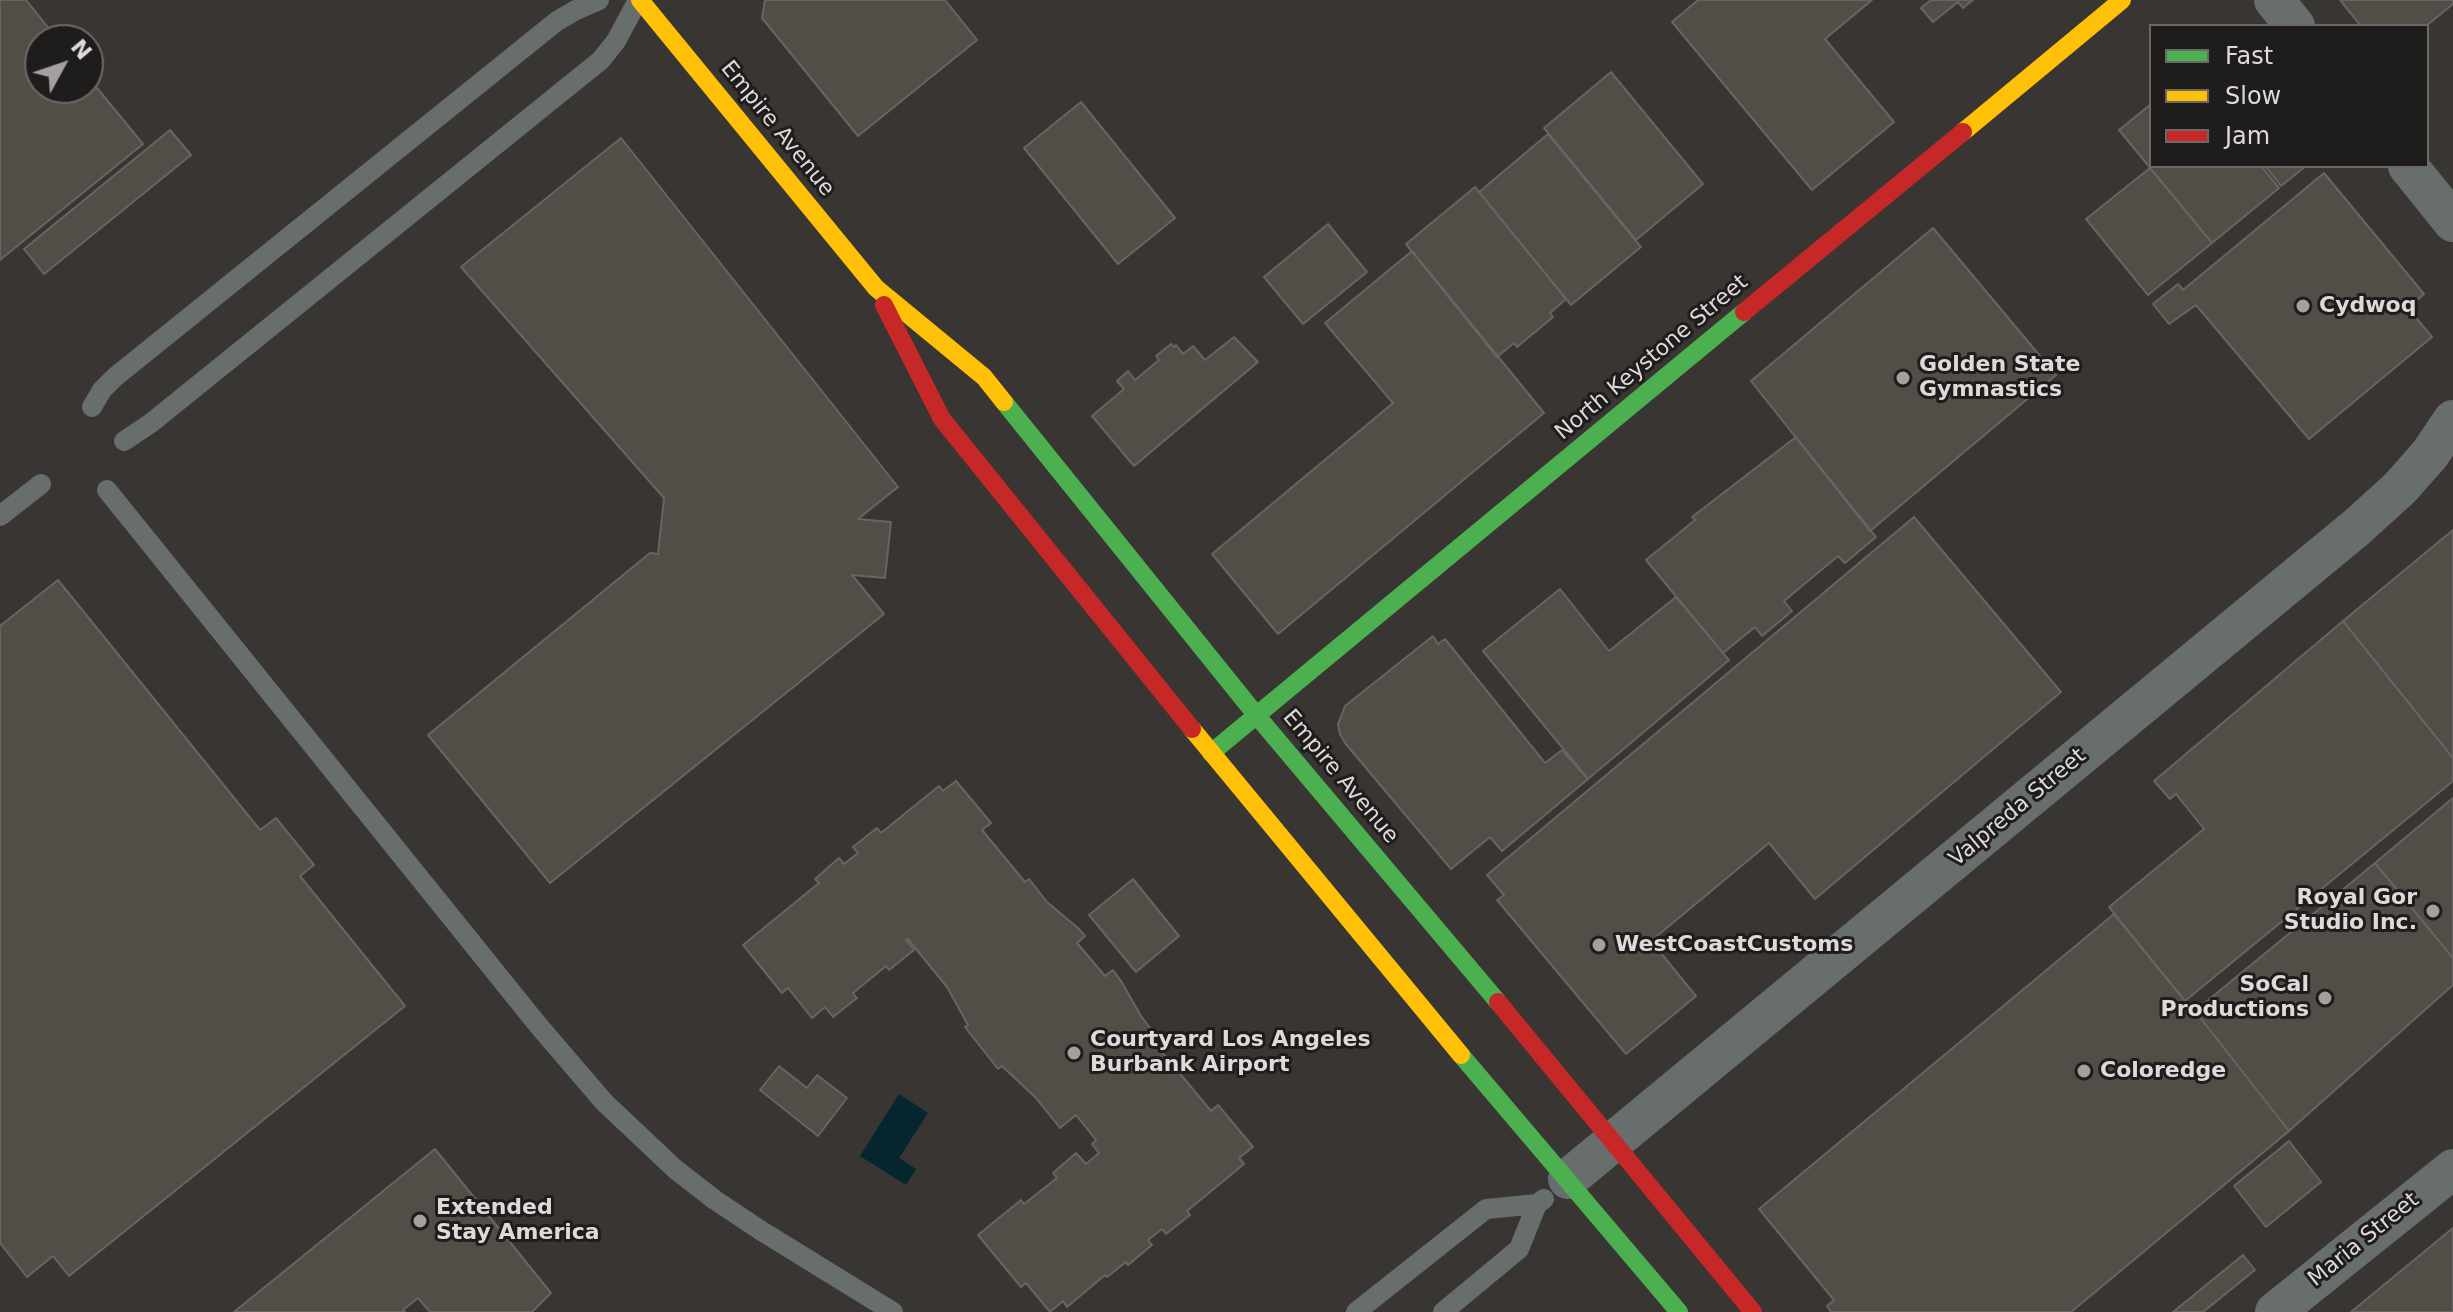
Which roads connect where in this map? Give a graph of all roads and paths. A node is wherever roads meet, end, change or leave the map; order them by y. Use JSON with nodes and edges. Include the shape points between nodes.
{"nodes":[{"id":1,"x":599,"y":0,"type":"edge"},
{"id":2,"x":639,"y":0,"type":"edge"},
{"id":3,"x":2122,"y":0,"type":"edge"},
{"id":4,"x":2274,"y":0,"type":"edge"},
{"id":5,"x":2293,"y":24,"type":"edge"},
{"id":6,"x":2410,"y":168,"type":"edge"},
{"id":7,"x":2453,"y":222,"type":"edge"},
{"id":8,"x":876,"y":288,"type":"junction"},
{"id":9,"x":92,"y":407,"type":"dead end"},
{"id":10,"x":2453,"y":420,"type":"edge"},
{"id":11,"x":124,"y":441,"type":"dead end"},
{"id":12,"x":41,"y":484,"type":"dead end"},
{"id":13,"x":107,"y":490,"type":"dead end"},
{"id":14,"x":0,"y":516,"type":"edge"},
{"id":15,"x":1257,"y":716,"type":"junction"},
{"id":16,"x":1211,"y":753,"type":"junction"},
{"id":17,"x":1615,"y":1142,"type":"junction"},
{"id":18,"x":2453,"y":1169,"type":"edge"},
{"id":19,"x":1568,"y":1179,"type":"junction"},
{"id":20,"x":1537,"y":1204,"type":"junction"},
{"id":21,"x":883,"y":1309,"type":"edge"},
{"id":22,"x":1356,"y":1312,"type":"edge"},
{"id":23,"x":1443,"y":1312,"type":"edge"},
{"id":24,"x":1679,"y":1312,"type":"edge"},
{"id":25,"x":1753,"y":1312,"type":"edge"},
{"id":26,"x":2275,"y":1312,"type":"edge"}],
"edges":[{"from":1,"to":9,"type":"lane","via":[[557,21],[115,377]]},
{"from":2,"to":8,"type":"main road","name":"Empire Avenue"},
{"from":2,"to":11,"type":"lane","via":[[601,60]]},
{"from":3,"to":15,"type":"main road","name":"North Keystone Street"},
{"from":4,"to":5,"type":"street"},
{"from":6,"to":7,"type":"street"},
{"from":8,"to":15,"type":"main road","name":"Empire Avenue","via":[[984,377]]},
{"from":8,"to":16,"type":"main road","name":"Empire Avenue","via":[[942,419]]},
{"from":10,"to":17,"type":"street","name":"Valpreda Street","via":[[2400,488],[2357,527]]},
{"from":12,"to":14,"type":"lane"},
{"from":13,"to":21,"type":"lane","via":[[604,1102],[715,1200]]},
{"from":15,"to":16,"type":"main road","name":"North Keystone Street"},
{"from":15,"to":17,"type":"main road","name":"Empire Avenue"},
{"from":16,"to":19,"type":"main road","name":"Empire Avenue"},
{"from":17,"to":19,"type":"street","name":"Valpreda Street"},
{"from":17,"to":25,"type":"main road","name":"Empire Avenue"},
{"from":18,"to":26,"type":"street","name":"Maria Street"},
{"from":19,"to":20,"type":"lane"},
{"from":19,"to":24,"type":"main road","name":"Empire Avenue"},
{"from":20,"to":22,"type":"lane","via":[[1486,1209]]},
{"from":20,"to":23,"type":"lane","via":[[1519,1249]]}]}
